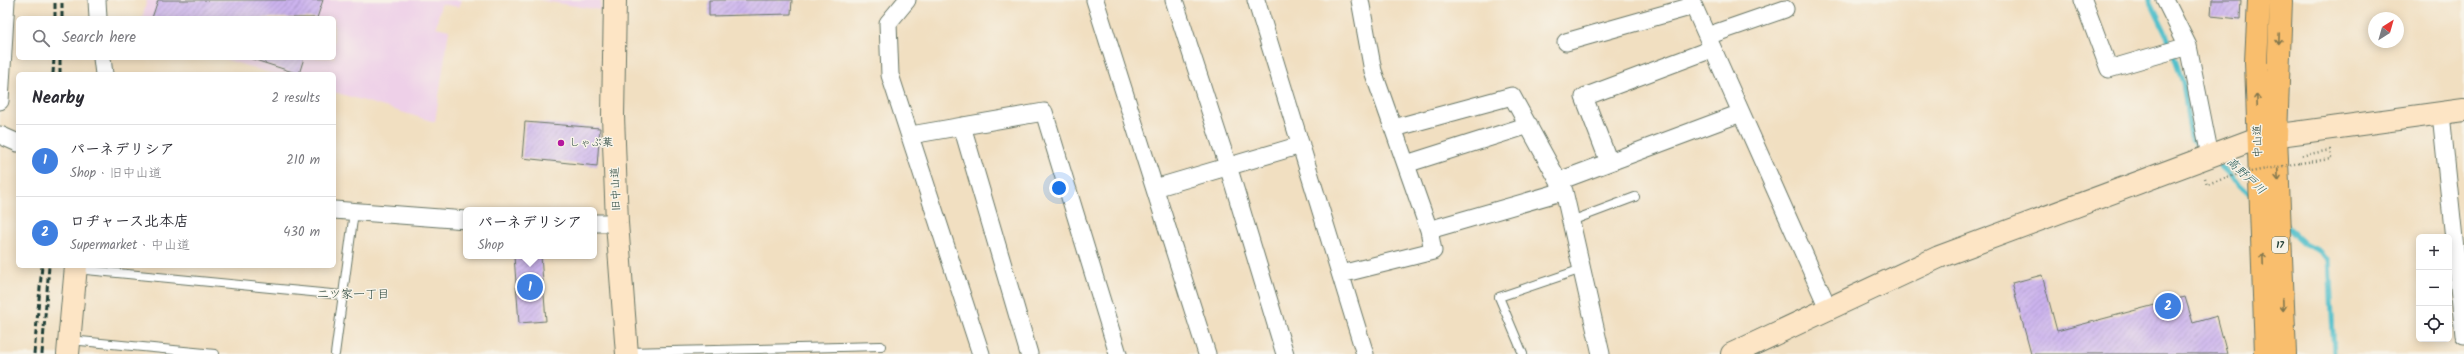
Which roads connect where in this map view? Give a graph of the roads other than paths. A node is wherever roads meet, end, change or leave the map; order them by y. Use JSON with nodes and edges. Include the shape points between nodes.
{"nodes":[{"id":1,"x":6,"y":0,"type":"edge"},
{"id":2,"x":97,"y":0,"type":"edge"},
{"id":3,"x":615,"y":0,"type":"edge"},
{"id":4,"x":907,"y":0,"type":"edge"},
{"id":5,"x":1095,"y":0,"type":"edge"},
{"id":6,"x":1174,"y":0,"type":"edge"},
{"id":7,"x":1256,"y":0,"type":"edge"},
{"id":8,"x":1360,"y":0,"type":"edge"},
{"id":9,"x":2083,"y":0,"type":"edge"},
{"id":10,"x":2165,"y":0,"type":"edge"},
{"id":11,"x":2259,"y":0,"type":"edge"},
{"id":12,"x":2281,"y":0,"type":"edge"},
{"id":13,"x":1692,"y":3,"type":"edge"},
{"id":14,"x":1785,"y":9,"type":"dead end"},
{"id":15,"x":98,"y":16,"type":"edge"},
{"id":16,"x":1566,"y":42,"type":"dead end"},
{"id":17,"x":1709,"y":42,"type":"junction"},
{"id":18,"x":2188,"y":46,"type":"junction"},
{"id":19,"x":102,"y":60,"type":"edge"},
{"id":20,"x":104,"y":72,"type":"edge"},
{"id":21,"x":0,"y":101,"type":"edge"},
{"id":22,"x":2464,"y":110,"type":"edge"},
{"id":23,"x":1741,"y":113,"type":"junction"},
{"id":24,"x":2441,"y":114,"type":"junction"},
{"id":25,"x":1528,"y":125,"type":"junction"},
{"id":26,"x":962,"y":126,"type":"junction"},
{"id":27,"x":1394,"y":128,"type":"junction"},
{"id":28,"x":0,"y":135,"type":"edge"},
{"id":29,"x":911,"y":135,"type":"junction"},
{"id":30,"x":2267,"y":137,"type":"junction"},
{"id":31,"x":16,"y":142,"type":"edge"},
{"id":32,"x":1301,"y":145,"type":"junction"},
{"id":33,"x":1609,"y":162,"type":"junction"},
{"id":34,"x":1406,"y":164,"type":"junction"},
{"id":35,"x":2210,"y":165,"type":"junction"},
{"id":36,"x":1228,"y":166,"type":"junction"},
{"id":37,"x":1562,"y":186,"type":"junction"},
{"id":38,"x":1155,"y":188,"type":"junction"},
{"id":39,"x":1635,"y":198,"type":"dead end"},
{"id":40,"x":336,"y":210,"type":"edge"},
{"id":41,"x":354,"y":212,"type":"junction"},
{"id":42,"x":463,"y":220,"type":"edge"},
{"id":43,"x":1571,"y":222,"type":"junction"},
{"id":44,"x":597,"y":223,"type":"edge"},
{"id":45,"x":617,"y":223,"type":"junction"},
{"id":46,"x":1429,"y":230,"type":"junction"},
{"id":47,"x":76,"y":268,"type":"edge"},
{"id":48,"x":86,"y":268,"type":"edge"},
{"id":49,"x":1582,"y":269,"type":"junction"},
{"id":50,"x":1341,"y":274,"type":"junction"},
{"id":51,"x":342,"y":295,"type":"junction"},
{"id":52,"x":1828,"y":308,"type":"junction"},
{"id":53,"x":2464,"y":335,"type":"edge"},
{"id":54,"x":881,"y":346,"type":"dead end"},
{"id":55,"x":69,"y":347,"type":"edge"},
{"id":56,"x":626,"y":353,"type":"edge"},
{"id":57,"x":214,"y":354,"type":"edge"},
{"id":58,"x":335,"y":354,"type":"edge"},
{"id":59,"x":981,"y":354,"type":"edge"},
{"id":60,"x":1029,"y":354,"type":"edge"},
{"id":61,"x":1118,"y":354,"type":"edge"},
{"id":62,"x":1207,"y":354,"type":"edge"},
{"id":63,"x":1285,"y":354,"type":"edge"},
{"id":64,"x":1365,"y":354,"type":"edge"},
{"id":65,"x":1523,"y":354,"type":"edge"},
{"id":66,"x":1601,"y":354,"type":"edge"},
{"id":67,"x":1732,"y":354,"type":"edge"},
{"id":68,"x":2266,"y":354,"type":"edge"},
{"id":69,"x":2284,"y":354,"type":"edge"}],
"edges":[{"from":1,"to":21,"type":"street"},
{"from":2,"to":15,"type":"street"},
{"from":3,"to":45,"type":"street","name":"旧中山道","via":[[613,116]]},
{"from":4,"to":29,"type":"street","via":[[888,23],[890,75]]},
{"from":5,"to":38,"type":"street"},
{"from":6,"to":36,"type":"street"},
{"from":7,"to":32,"type":"street"},
{"from":8,"to":27,"type":"street","via":[[1373,72]]},
{"from":9,"to":18,"type":"street","via":[[2108,69]]},
{"from":10,"to":18,"type":"street"},
{"from":30,"to":11,"type":"highway","name":"中山道","number":"17","one_way":true,"via":[[2256,62]]},
{"from":12,"to":30,"type":"highway","name":"中山道","number":"17","one_way":true},
{"from":13,"to":16,"type":"street"},
{"from":13,"to":17,"type":"street"},
{"from":14,"to":17,"type":"street"},
{"from":17,"to":23,"type":"street"},
{"from":17,"to":33,"type":"street","via":[[1584,97]]},
{"from":18,"to":35,"type":"street"},
{"from":19,"to":20,"type":"street"},
{"from":22,"to":24,"type":"street"},
{"from":23,"to":33,"type":"street"},
{"from":23,"to":52,"type":"street"},
{"from":24,"to":30,"type":"street"},
{"from":24,"to":53,"type":"street"},
{"from":25,"to":27,"type":"street","via":[[1512,96]]},
{"from":25,"to":34,"type":"street"},
{"from":25,"to":37,"type":"street"},
{"from":26,"to":29,"type":"street"},
{"from":26,"to":60,"type":"street"},
{"from":26,"to":61,"type":"street","via":[[1044,112]]},
{"from":27,"to":34,"type":"street"},
{"from":28,"to":31,"type":"street"},
{"from":29,"to":59,"type":"street"},
{"from":30,"to":35,"type":"street"},
{"from":68,"to":30,"type":"highway","name":"中山道","number":"17","one_way":true},
{"from":30,"to":69,"type":"highway","name":"中山道","number":"17","one_way":true},
{"from":32,"to":36,"type":"street"},
{"from":32,"to":50,"type":"street"},
{"from":33,"to":37,"type":"street"},
{"from":34,"to":46,"type":"street"},
{"from":35,"to":52,"type":"street","via":[[1939,257]]},
{"from":36,"to":38,"type":"street"},
{"from":36,"to":63,"type":"street"},
{"from":37,"to":43,"type":"street"},
{"from":37,"to":46,"type":"street"},
{"from":38,"to":62,"type":"street"},
{"from":39,"to":43,"type":"lane"},
{"from":40,"to":41,"type":"street"},
{"from":41,"to":42,"type":"street"},
{"from":41,"to":51,"type":"lane"},
{"from":43,"to":49,"type":"street"},
{"from":44,"to":45,"type":"street"},
{"from":45,"to":56,"type":"street","name":"旧中山道"},
{"from":46,"to":50,"type":"street","via":[[1433,250]]},
{"from":47,"to":55,"type":"street"},
{"from":48,"to":51,"type":"lane"},
{"from":49,"to":65,"type":"lane","via":[[1499,297]]},
{"from":49,"to":66,"type":"street"},
{"from":50,"to":64,"type":"street"},
{"from":51,"to":58,"type":"lane"},
{"from":52,"to":67,"type":"street"},
{"from":54,"to":56,"type":"lane"},
{"from":55,"to":57,"type":"lane"}]}
